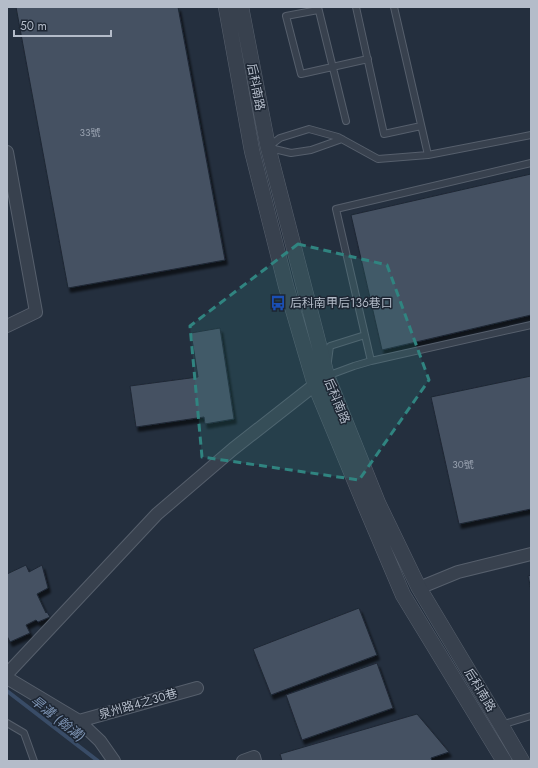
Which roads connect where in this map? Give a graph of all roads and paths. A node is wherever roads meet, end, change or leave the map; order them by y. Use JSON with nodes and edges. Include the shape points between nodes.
{"nodes":[{"id":1,"x":226,"y":7,"type":"edge"},
{"id":2,"x":241,"y":7,"type":"edge"},
{"id":3,"x":356,"y":7,"type":"edge"},
{"id":4,"x":394,"y":7,"type":"edge"},
{"id":5,"x":318,"y":8,"type":"edge"},
{"id":6,"x":368,"y":59,"type":"junction"},
{"id":7,"x":332,"y":68,"type":"junction"},
{"id":8,"x":346,"y":121,"type":"dead end"},
{"id":9,"x":421,"y":126,"type":"junction"},
{"id":10,"x":531,"y":135,"type":"edge"},
{"id":11,"x":342,"y":139,"type":"junction"},
{"id":12,"x":268,"y":147,"type":"junction"},
{"id":13,"x":252,"y":151,"type":"junction"},
{"id":14,"x":7,"y":152,"type":"edge"},
{"id":15,"x":428,"y":155,"type":"junction"},
{"id":16,"x":531,"y":163,"type":"edge"},
{"id":17,"x":531,"y":325,"type":"edge"},
{"id":18,"x":7,"y":326,"type":"edge"},
{"id":19,"x":365,"y":335,"type":"junction"},
{"id":20,"x":371,"y":361,"type":"junction"},
{"id":21,"x":321,"y":380,"type":"junction"},
{"id":22,"x":531,"y":554,"type":"edge"},
{"id":23,"x":419,"y":588,"type":"junction"},
{"id":24,"x":403,"y":595,"type":"junction"},
{"id":25,"x":7,"y":674,"type":"edge"},
{"id":26,"x":7,"y":678,"type":"edge"},
{"id":27,"x":197,"y":688,"type":"dead end"},
{"id":28,"x":531,"y":716,"type":"edge"},
{"id":29,"x":79,"y":721,"type":"junction"},
{"id":30,"x":7,"y":723,"type":"edge"},
{"id":31,"x":501,"y":725,"type":"junction"},
{"id":32,"x":34,"y":761,"type":"edge"},
{"id":33,"x":114,"y":761,"type":"edge"},
{"id":34,"x":243,"y":761,"type":"edge"},
{"id":35,"x":255,"y":761,"type":"edge"},
{"id":36,"x":504,"y":761,"type":"edge"},
{"id":37,"x":522,"y":761,"type":"edge"}],
"edges":[{"from":1,"to":13,"type":"street","name":"后科南路"},
{"from":2,"to":12,"type":"street","name":"后科南路"},
{"from":3,"to":6,"type":"lane"},
{"from":4,"to":9,"type":"lane"},
{"from":5,"to":7,"type":"lane"},
{"from":5,"to":7,"type":"lane","via":[[286,16],[301,74]]},
{"from":6,"to":7,"type":"lane"},
{"from":6,"to":9,"type":"lane","via":[[384,134]]},
{"from":7,"to":8,"type":"lane"},
{"from":9,"to":15,"type":"lane"},
{"from":10,"to":15,"type":"lane"},
{"from":11,"to":12,"type":"lane","via":[[311,150],[292,153]]},
{"from":11,"to":12,"type":"lane","via":[[309,129],[280,138]]},
{"from":11,"to":15,"type":"lane","via":[[378,160]]},
{"from":12,"to":13,"type":"street"},
{"from":12,"to":21,"type":"street","name":"后科南路"},
{"from":13,"to":21,"type":"street","name":"后科南路","via":[[286,286]]},
{"from":14,"to":18,"type":"street","via":[[36,312]]},
{"from":16,"to":19,"type":"lane","via":[[336,209]]},
{"from":17,"to":20,"type":"lane"},
{"from":19,"to":20,"type":"lane"},
{"from":19,"to":21,"type":"lane","via":[[330,346]]},
{"from":20,"to":21,"type":"lane"},
{"from":21,"to":23,"type":"street","name":"后科南路"},
{"from":21,"to":24,"type":"street","name":"后科南路","via":[[366,508]]},
{"from":21,"to":25,"type":"street","via":[[233,449],[157,514]]},
{"from":22,"to":23,"type":"street","via":[[458,572]]},
{"from":23,"to":24,"type":"street"},
{"from":23,"to":31,"type":"street","name":"后科南路"},
{"from":24,"to":36,"type":"street","name":"后科南路"},
{"from":26,"to":29,"type":"street"},
{"from":27,"to":29,"type":"street","name":"泉州路4之30巷"},
{"from":28,"to":31,"type":"lane"},
{"from":29,"to":33,"type":"street","via":[[100,741]]},
{"from":30,"to":32,"type":"lane","via":[[24,733]]},
{"from":31,"to":37,"type":"street","name":"后科南路"},
{"from":34,"to":35,"type":"street","via":[[254,757]]}]}
